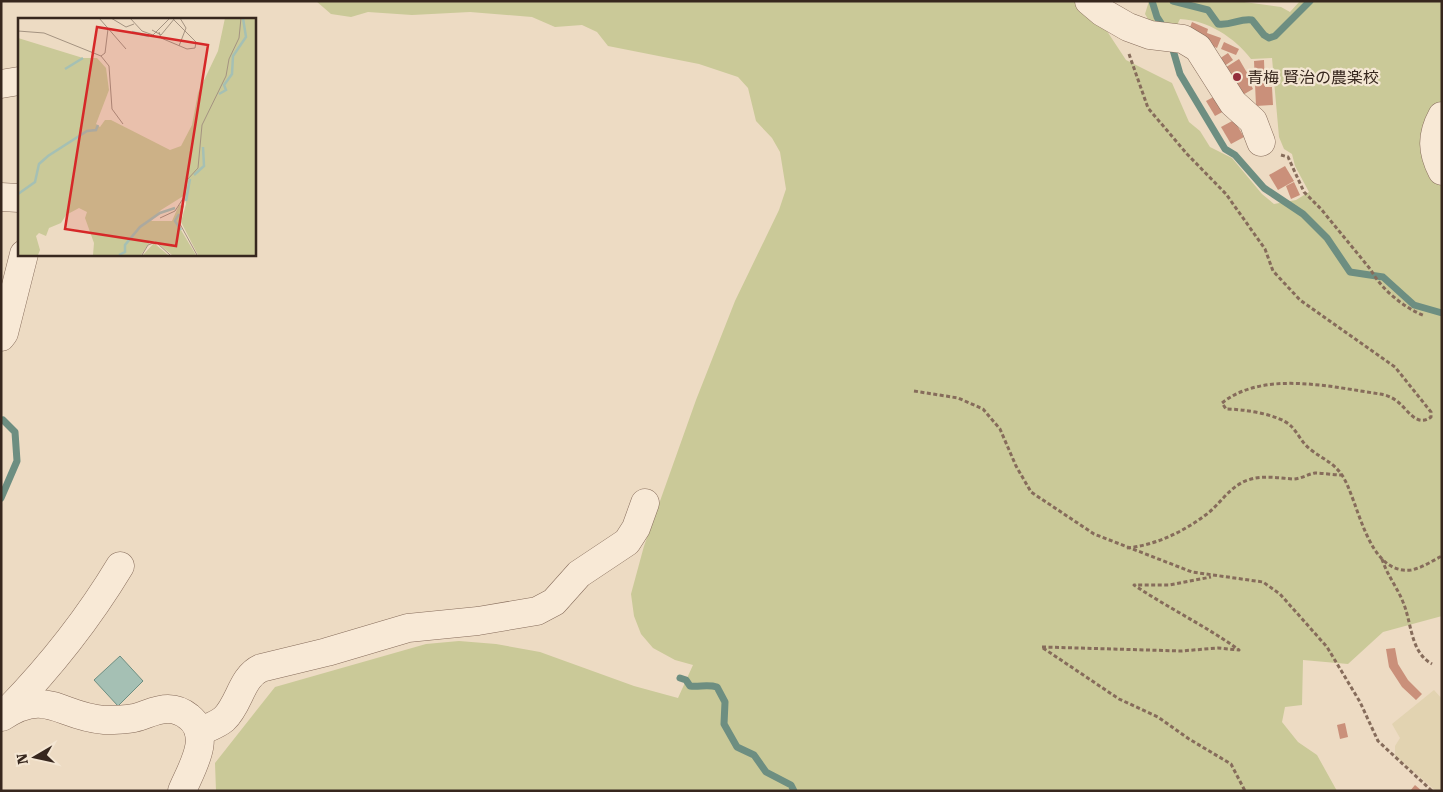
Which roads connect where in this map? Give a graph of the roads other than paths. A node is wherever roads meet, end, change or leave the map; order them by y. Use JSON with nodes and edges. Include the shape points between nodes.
{"nodes":[{"id":1,"x":1089,"y":1,"type":"edge"},
{"id":2,"x":18,"y":81,"type":"edge"},
{"id":3,"x":1,"y":84,"type":"edge"},
{"id":4,"x":1442,"y":116,"type":"edge"},
{"id":5,"x":1261,"y":142,"type":"road end"},
{"id":6,"x":1442,"y":171,"type":"edge"},
{"id":7,"x":1,"y":197,"type":"edge"},
{"id":8,"x":18,"y":198,"type":"edge"},
{"id":9,"x":24,"y":255,"type":"edge"},
{"id":10,"x":1,"y":337,"type":"edge"},
{"id":11,"x":645,"y":503,"type":"dead end"},
{"id":12,"x":120,"y":566,"type":"dead end"},
{"id":13,"x":2,"y":717,"type":"edge"},
{"id":14,"x":199,"y":732,"type":"junction"},
{"id":15,"x":182,"y":791,"type":"edge"}],
"edges":[{"from":1,"to":5,"type":"street","via":[[1128,27],[1192,43],[1204,54],[1234,102],[1253,121]]},
{"from":2,"to":3,"type":"street"},
{"from":4,"to":6,"type":"street","via":[[1433,147]]},
{"from":7,"to":8,"type":"street"},
{"from":9,"to":10,"type":"street"},
{"from":11,"to":14,"type":"street","via":[[627,542],[579,574],[554,602],[536,611],[408,628],[261,668],[247,679],[240,697],[223,720]]},
{"from":12,"to":13,"type":"street","via":[[92,613]]},
{"from":13,"to":14,"type":"street","via":[[17,707],[32,703],[46,703],[96,719],[115,720],[169,708],[187,716]]},
{"from":14,"to":15,"type":"street","via":[[200,745]]}]}
